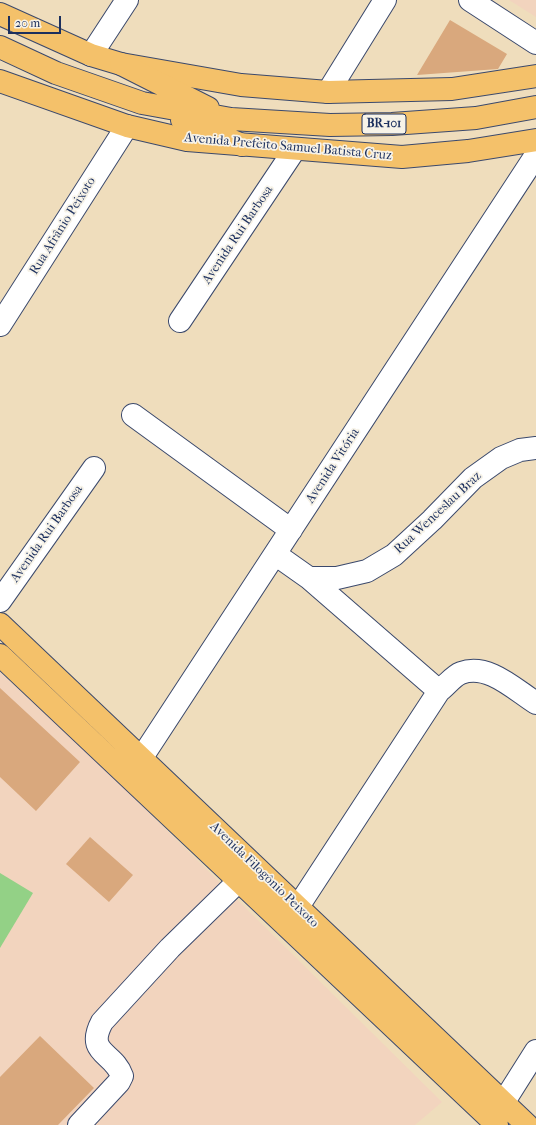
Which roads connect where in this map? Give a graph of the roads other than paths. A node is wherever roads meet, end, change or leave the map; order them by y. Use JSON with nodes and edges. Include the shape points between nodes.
{"nodes":[{"id":1,"x":127,"y":0,"type":"edge"},
{"id":2,"x":385,"y":0,"type":"edge"},
{"id":3,"x":470,"y":0,"type":"edge"},
{"id":4,"x":0,"y":14,"type":"edge"},
{"id":5,"x":536,"y":43,"type":"edge"},
{"id":6,"x":0,"y":47,"type":"edge"},
{"id":7,"x":91,"y":55,"type":"junction"},
{"id":8,"x":121,"y":64,"type":"junction"},
{"id":9,"x":536,"y":76,"type":"edge"},
{"id":10,"x":0,"y":81,"type":"edge"},
{"id":11,"x":328,"y":92,"type":"junction"},
{"id":12,"x":142,"y":103,"type":"junction"},
{"id":13,"x":536,"y":107,"type":"edge"},
{"id":14,"x":231,"y":119,"type":"junction"},
{"id":15,"x":127,"y":126,"type":"junction"},
{"id":16,"x":536,"y":140,"type":"edge"},
{"id":17,"x":242,"y":145,"type":"junction"},
{"id":18,"x":295,"y":149,"type":"junction"},
{"id":19,"x":536,"y":155,"type":"edge"},
{"id":20,"x":180,"y":321,"type":"dead end"},
{"id":21,"x":0,"y":325,"type":"edge"},
{"id":22,"x":133,"y":415,"type":"dead end"},
{"id":23,"x":536,"y":448,"type":"edge"},
{"id":24,"x":94,"y":468,"type":"dead end"},
{"id":25,"x":291,"y":530,"type":"junction"},
{"id":26,"x":275,"y":554,"type":"junction"},
{"id":27,"x":309,"y":578,"type":"junction"},
{"id":28,"x":0,"y":601,"type":"edge"},
{"id":29,"x":0,"y":624,"type":"edge"},
{"id":30,"x":0,"y":655,"type":"edge"},
{"id":31,"x":439,"y":691,"type":"junction"},
{"id":32,"x":536,"y":703,"type":"edge"},
{"id":33,"x":141,"y":758,"type":"junction"},
{"id":34,"x":129,"y":777,"type":"junction"},
{"id":35,"x":255,"y":866,"type":"junction"},
{"id":36,"x":238,"y":880,"type":"junction"},
{"id":37,"x":298,"y":907,"type":"junction"},
{"id":38,"x":286,"y":925,"type":"junction"},
{"id":39,"x":536,"y":1051,"type":"edge"},
{"id":40,"x":503,"y":1102,"type":"junction"},
{"id":41,"x":494,"y":1123,"type":"edge"},
{"id":42,"x":79,"y":1125,"type":"edge"},
{"id":43,"x":528,"y":1125,"type":"edge"}],
"edges":[{"from":1,"to":7,"type":"street"},
{"from":2,"to":11,"type":"street"},
{"from":3,"to":5,"type":"street"},
{"from":4,"to":7,"type":"main road"},
{"from":6,"to":12,"type":"main road","number":"BR-101","via":[[56,72]]},
{"from":7,"to":8,"type":"main road"},
{"from":8,"to":11,"type":"main road","via":[[241,85]]},
{"from":8,"to":14,"type":"main road"},
{"from":9,"to":11,"type":"main road","via":[[452,89]]},
{"from":10,"to":15,"type":"main road","name":"Avenida Prefeito Samuel Batista Cruz"},
{"from":12,"to":14,"type":"main road","number":"BR-101"},
{"from":12,"to":17,"type":"main road"},
{"from":13,"to":14,"type":"main road","number":"BR-101","via":[[476,118],[392,124],[330,125]]},
{"from":15,"to":17,"type":"main road","name":"Avenida Prefeito Samuel Batista Cruz","via":[[187,140]]},
{"from":15,"to":21,"type":"street","name":"Rua Afrânio Peixoto"},
{"from":16,"to":18,"type":"main road","name":"Avenida Prefeito Samuel Batista Cruz","via":[[468,151],[402,157]]},
{"from":17,"to":18,"type":"main road","name":"Avenida Prefeito Samuel Batista Cruz"},
{"from":18,"to":20,"type":"street","name":"Avenida Rui Barbosa"},
{"from":19,"to":25,"type":"street","name":"Avenida Vitória"},
{"from":22,"to":25,"type":"street"},
{"from":23,"to":27,"type":"street","name":"Rua Wenceslau Braz","via":[[520,450],[501,458],[473,478],[394,555],[367,571],[337,578]]},
{"from":24,"to":28,"type":"street","name":"Avenida Rui Barbosa"},
{"from":25,"to":26,"type":"street","name":"Avenida Vitória"},
{"from":26,"to":27,"type":"street"},
{"from":26,"to":33,"type":"street","name":"Avenida Vitória"},
{"from":27,"to":31,"type":"street"},
{"from":29,"to":33,"type":"main road","name":"Avenida Filogônio Peixoto"},
{"from":30,"to":34,"type":"main road","name":"Avenida Filogônio Peixoto"},
{"from":31,"to":32,"type":"street","via":[[460,674],[478,670],[492,675]]},
{"from":31,"to":37,"type":"street"},
{"from":33,"to":34,"type":"street","name":"Avenida Vitória"},
{"from":33,"to":35,"type":"main road","name":"Avenida Filogônio Peixoto"},
{"from":34,"to":36,"type":"main road","name":"Avenida Filogônio Peixoto"},
{"from":35,"to":36,"type":"street"},
{"from":35,"to":37,"type":"main road","name":"Avenida Filogônio Peixoto"},
{"from":36,"to":38,"type":"main road","name":"Avenida Filogônio Peixoto"},
{"from":36,"to":42,"type":"street","via":[[170,948],[102,1022],[96,1034],[98,1046],[120,1069],[122,1076]]},
{"from":37,"to":38,"type":"street"},
{"from":37,"to":40,"type":"main road","name":"Avenida Filogônio Peixoto"},
{"from":38,"to":41,"type":"main road","name":"Avenida Filogônio Peixoto"},
{"from":39,"to":40,"type":"street"},
{"from":40,"to":41,"type":"street"},
{"from":40,"to":43,"type":"main road","name":"Avenida Filogônio Peixoto"}]}
